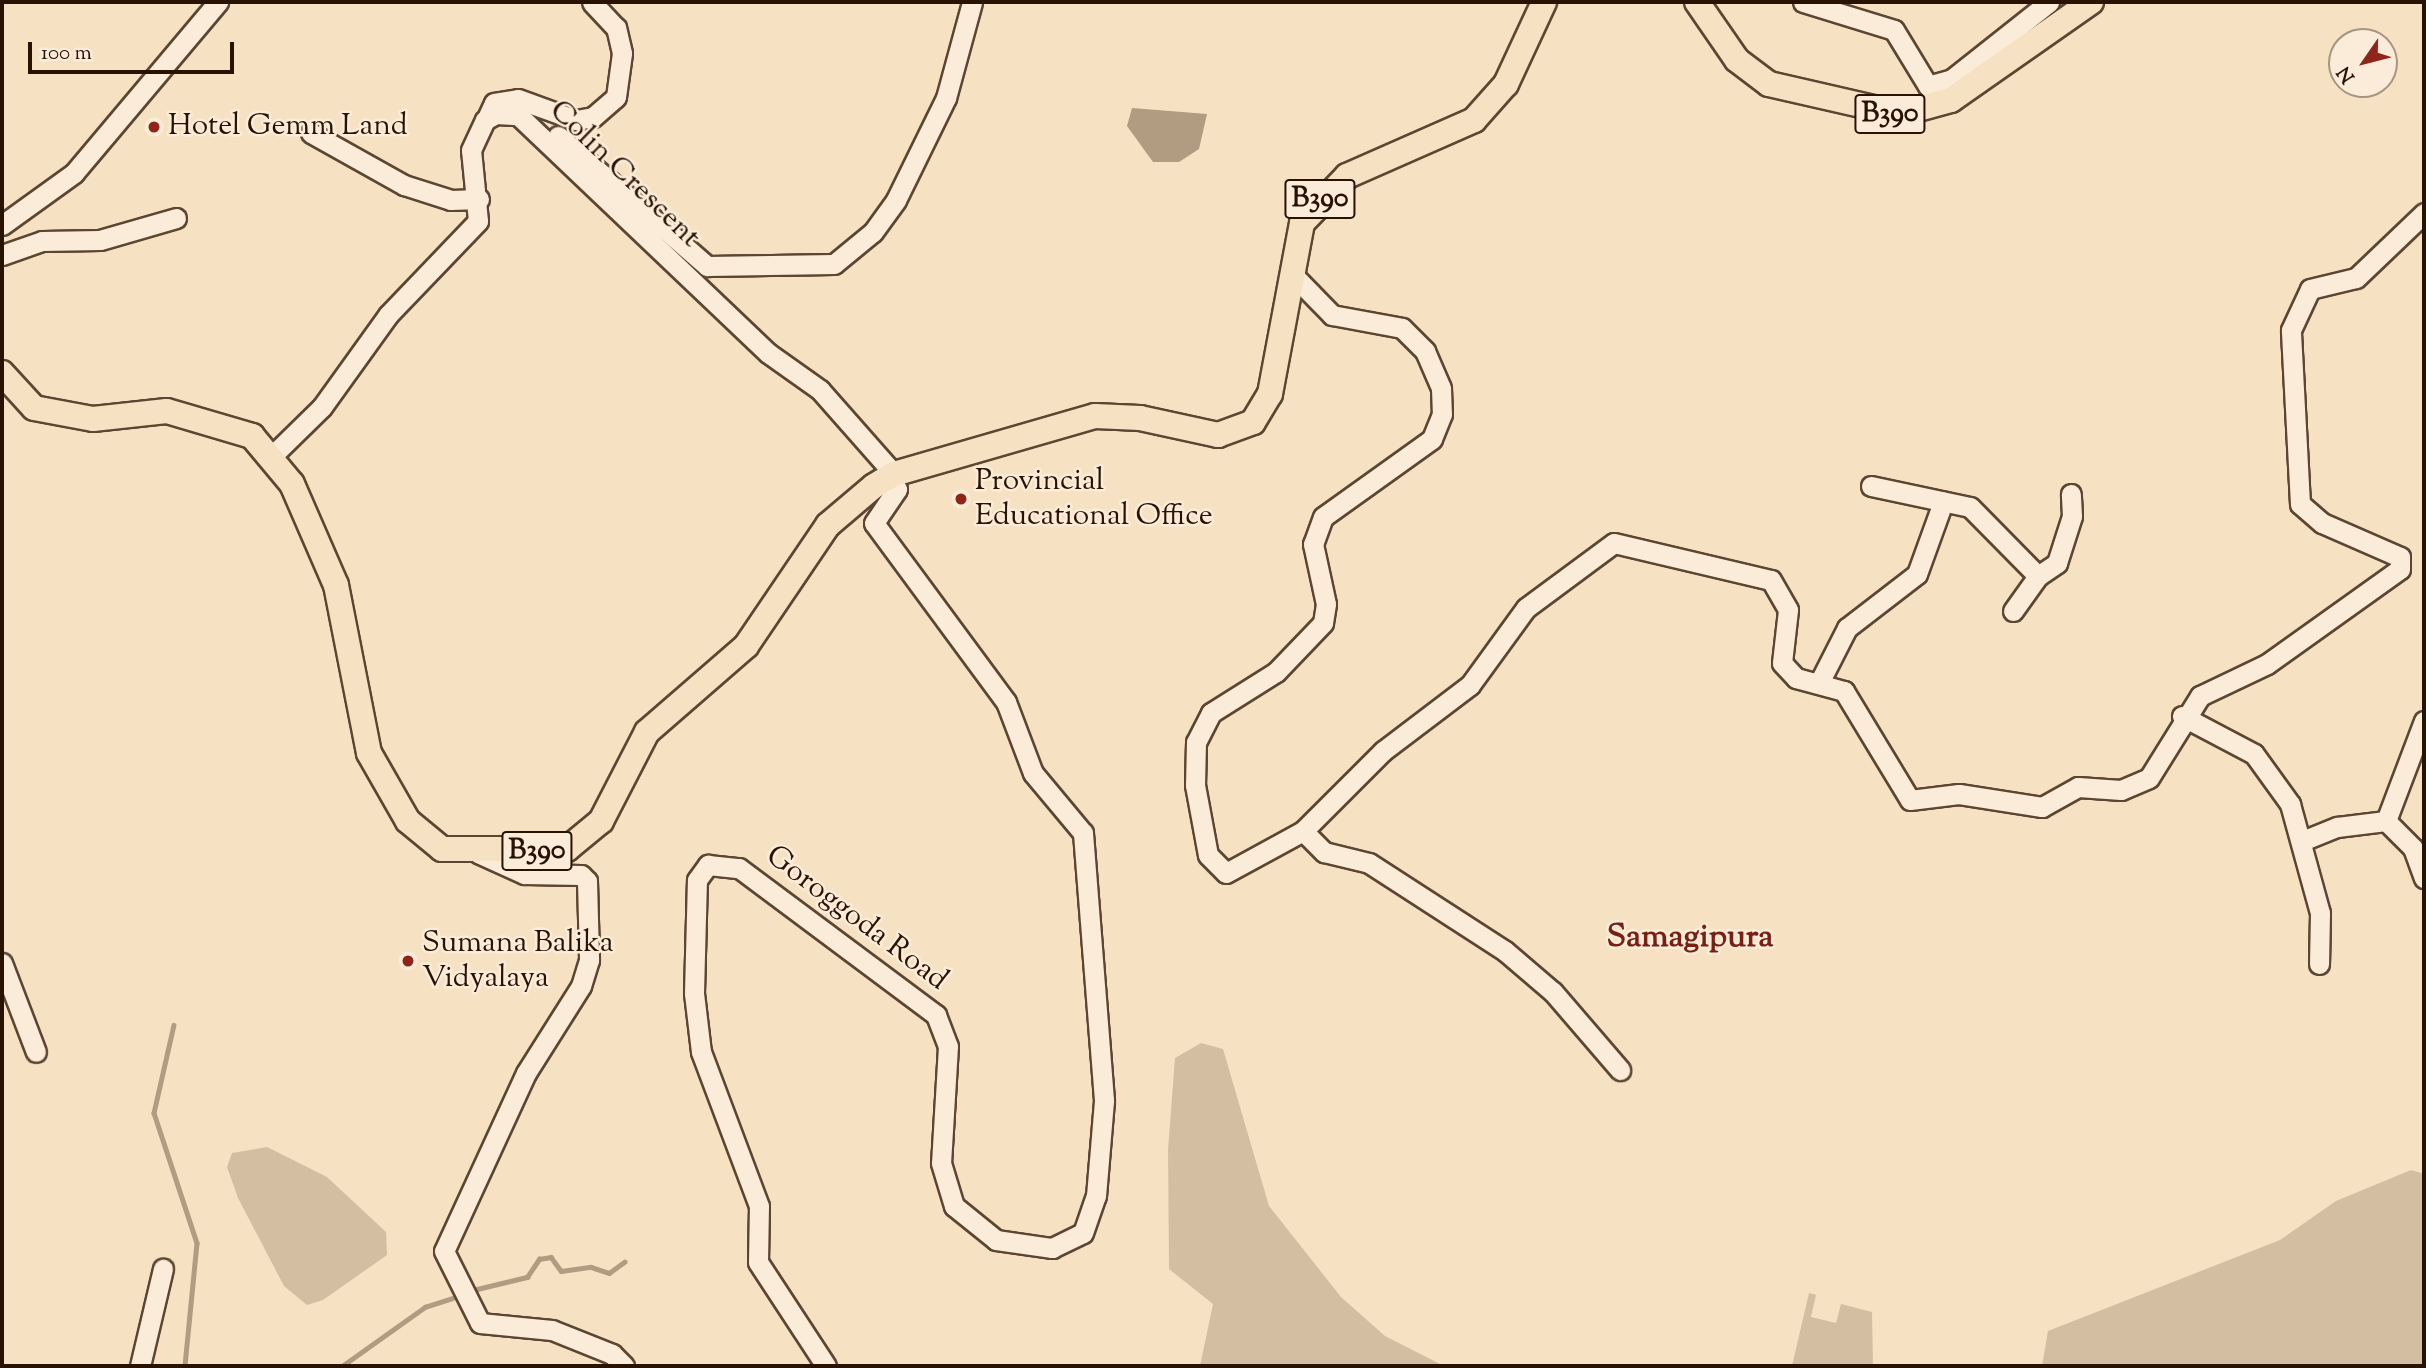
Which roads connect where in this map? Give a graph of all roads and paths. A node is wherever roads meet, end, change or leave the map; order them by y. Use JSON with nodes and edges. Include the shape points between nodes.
{"nodes":[{"id":1,"x":218,"y":2,"type":"edge"},
{"id":2,"x":592,"y":2,"type":"edge"},
{"id":3,"x":972,"y":2,"type":"edge"},
{"id":4,"x":1544,"y":2,"type":"edge"},
{"id":5,"x":1697,"y":2,"type":"edge"},
{"id":6,"x":1803,"y":2,"type":"edge"},
{"id":7,"x":2049,"y":2,"type":"edge"},
{"id":8,"x":2091,"y":2,"type":"edge"},
{"id":9,"x":517,"y":116,"type":"junction"},
{"id":10,"x":485,"y":120,"type":"junction"},
{"id":11,"x":311,"y":133,"type":"dead end"},
{"id":12,"x":479,"y":199,"type":"junction"},
{"id":13,"x":2424,"y":213,"type":"edge"},
{"id":14,"x":176,"y":218,"type":"dead end"},
{"id":15,"x":2,"y":225,"type":"edge"},
{"id":16,"x":2,"y":255,"type":"edge"},
{"id":17,"x":1291,"y":273,"type":"junction"},
{"id":18,"x":2,"y":373,"type":"edge"},
{"id":19,"x":272,"y":456,"type":"junction"},
{"id":20,"x":892,"y":476,"type":"junction"},
{"id":21,"x":1871,"y":486,"type":"dead end"},
{"id":22,"x":2071,"y":494,"type":"dead end"},
{"id":23,"x":1943,"y":502,"type":"junction"},
{"id":24,"x":2038,"y":576,"type":"junction"},
{"id":25,"x":2013,"y":611,"type":"dead end"},
{"id":26,"x":1819,"y":683,"type":"junction"},
{"id":27,"x":2182,"y":716,"type":"junction"},
{"id":28,"x":2424,"y":721,"type":"edge"},
{"id":29,"x":2386,"y":821,"type":"junction"},
{"id":30,"x":1303,"y":831,"type":"junction"},
{"id":31,"x":2302,"y":841,"type":"junction"},
{"id":32,"x":478,"y":853,"type":"junction"},
{"id":33,"x":2424,"y":878,"type":"edge"},
{"id":34,"x":2,"y":963,"type":"edge"},
{"id":35,"x":2319,"y":964,"type":"dead end"},
{"id":36,"x":36,"y":1052,"type":"dead end"},
{"id":37,"x":1620,"y":1070,"type":"dead end"},
{"id":38,"x":163,"y":1269,"type":"dead end"},
{"id":39,"x":140,"y":1366,"type":"edge"},
{"id":40,"x":624,"y":1366,"type":"edge"},
{"id":41,"x":825,"y":1366,"type":"edge"}],
"edges":[{"from":1,"to":15,"type":"street","via":[[74,173]]},
{"from":2,"to":10,"type":"street","via":[[616,28],[622,53],[616,97],[593,117],[576,120],[519,99],[494,103]]},
{"from":3,"to":9,"type":"street","via":[[946,97],[896,200],[873,232],[834,264],[707,266],[546,127]]},
{"from":4,"to":17,"type":"main road","number":"B390","via":[[1490,105],[1461,130],[1348,176],[1317,202],[1293,245]]},
{"from":5,"to":8,"type":"main road","number":"B390","via":[[1737,60],[1769,84],[1900,114],[1951,100]]},
{"from":6,"to":7,"type":"street","via":[[1894,30],[1919,82],[1928,86],[1952,79]]},
{"from":9,"to":10,"type":"street","name":"Colin Crescent"},
{"from":9,"to":20,"type":"street","name":"Colin Crescent","via":[[768,353],[820,390]]},
{"from":10,"to":12,"type":"street","via":[[471,150]]},
{"from":11,"to":12,"type":"street","via":[[404,185],[451,200]]},
{"from":12,"to":19,"type":"street","via":[[478,221],[388,315],[321,407]]},
{"from":13,"to":27,"type":"street","via":[[2400,229],[2356,278],[2309,289],[2291,330],[2300,504],[2322,523],[2400,557],[2400,569],[2267,664],[2200,696]]},
{"from":14,"to":16,"type":"street","via":[[100,240],[42,241]]},
{"from":17,"to":20,"type":"main road","number":"B390","via":[[1270,394],[1240,430],[1217,435],[1140,418],[1095,416]]},
{"from":17,"to":30,"type":"street","via":[[1332,315],[1402,328],[1425,351],[1441,388],[1442,414],[1432,439],[1324,517],[1313,544],[1326,604],[1323,623],[1276,672],[1211,713],[1196,742],[1195,785],[1214,867],[1234,870]]},
{"from":18,"to":19,"type":"main road","number":"B390","via":[[34,408],[93,419],[167,411],[232,426]]},
{"from":19,"to":32,"type":"main road","number":"B390","via":[[292,484],[336,585],[380,781],[408,821],[442,849]]},
{"from":20,"to":32,"type":"main road","number":"B390","via":[[828,525],[746,646],[647,732],[586,839],[558,850]]},
{"from":20,"to":41,"type":"street","name":"Goroggoda Road","via":[[897,489],[877,512],[878,529],[1006,702],[1033,774],[1075,816],[1083,833],[1104,1100],[1096,1196],[1083,1233],[1052,1248],[996,1240],[954,1206],[941,1163],[948,1046],[936,1015],[739,868],[708,865],[697,880],[694,993],[701,1052],[759,1206],[758,1262]]},
{"from":21,"to":23,"type":"street"},
{"from":22,"to":24,"type":"street","via":[[2072,516],[2057,563]]},
{"from":23,"to":24,"type":"street","via":[[1970,507]]},
{"from":23,"to":26,"type":"street","via":[[1917,574],[1847,628]]},
{"from":24,"to":25,"type":"street"},
{"from":26,"to":27,"type":"street","via":[[1844,691],[1916,802],[1959,794],[2042,807],[2078,788],[2121,790],[2149,778]]},
{"from":26,"to":30,"type":"street","via":[[1796,678],[1782,663],[1788,610],[1770,580],[1614,543],[1526,608],[1470,685],[1384,751]]},
{"from":27,"to":31,"type":"street","via":[[2254,754],[2290,804]]},
{"from":28,"to":29,"type":"street"},
{"from":29,"to":31,"type":"street","via":[[2337,827]]},
{"from":29,"to":33,"type":"street","via":[[2413,848]]},
{"from":30,"to":37,"type":"street","via":[[1324,852],[1369,863],[1506,951],[1553,992]]},
{"from":31,"to":35,"type":"street","via":[[2320,913]]},
{"from":32,"to":40,"type":"street","via":[[524,874],[581,876],[587,881],[589,960],[581,986],[526,1073],[444,1251],[480,1323],[552,1330],[612,1354]]},
{"from":34,"to":36,"type":"street"},
{"from":38,"to":39,"type":"street"}]}
